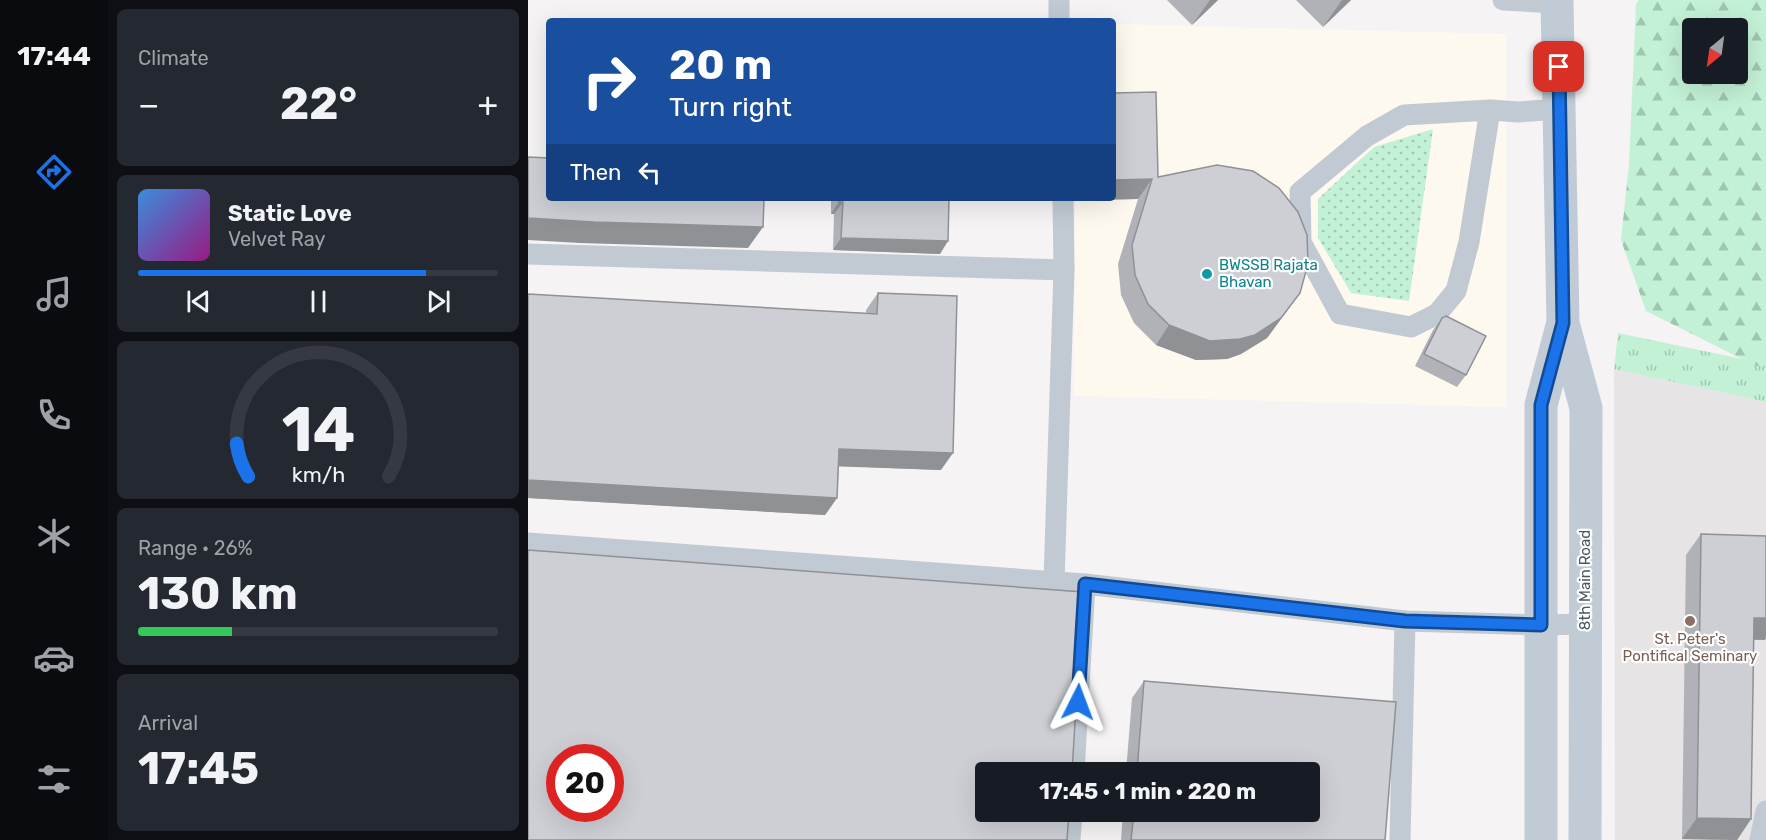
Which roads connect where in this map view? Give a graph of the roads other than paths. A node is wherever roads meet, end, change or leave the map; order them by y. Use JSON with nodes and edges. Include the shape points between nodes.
{"nodes":[{"id":1,"x":1059,"y":0,"type":"edge"},
{"id":2,"x":1503,"y":0,"type":"edge"},
{"id":3,"x":1557,"y":2,"type":"edge"},
{"id":4,"x":1059,"y":18,"type":"edge"},
{"id":5,"x":1560,"y":109,"type":"junction"},
{"id":6,"x":1490,"y":110,"type":"junction"},
{"id":7,"x":1063,"y":201,"type":"edge"},
{"id":8,"x":528,"y":254,"type":"edge"},
{"id":9,"x":1064,"y":270,"type":"junction"},
{"id":10,"x":1563,"y":323,"type":"junction"},
{"id":11,"x":528,"y":543,"type":"edge"},
{"id":12,"x":1054,"y":582,"type":"junction"},
{"id":13,"x":1085,"y":584,"type":"junction"},
{"id":14,"x":1405,"y":621,"type":"junction"},
{"id":15,"x":1585,"y":624,"type":"junction"},
{"id":16,"x":1541,"y":625,"type":"junction"},
{"id":17,"x":1075,"y":762,"type":"edge"},
{"id":18,"x":1766,"y":811,"type":"edge"},
{"id":19,"x":1071,"y":822,"type":"edge"},
{"id":20,"x":1070,"y":840,"type":"edge"},
{"id":21,"x":1400,"y":840,"type":"edge"},
{"id":22,"x":1541,"y":840,"type":"edge"},
{"id":23,"x":1585,"y":840,"type":"edge"},
{"id":24,"x":1760,"y":840,"type":"edge"}],
"edges":[{"from":1,"to":4,"type":"lane"},
{"from":2,"to":3,"type":"lane"},
{"from":3,"to":5,"type":"main road","name":"8th Main Road"},
{"from":5,"to":6,"type":"lane"},
{"from":5,"to":10,"type":"main road","name":"8th Main Road"},
{"from":6,"to":6,"type":"lane","via":[[1404,116],[1366,136],[1300,192],[1301,242],[1340,314],[1411,327],[1437,314],[1456,291],[1469,242]]},
{"from":7,"to":9,"type":"lane"},
{"from":8,"to":9,"type":"lane"},
{"from":9,"to":12,"type":"lane"},
{"from":10,"to":15,"type":"main road","name":"8th Main Road","via":[[1586,408]]},
{"from":10,"to":16,"type":"main road","name":"8th Main Road","via":[[1541,405]]},
{"from":11,"to":12,"type":"lane"},
{"from":12,"to":13,"type":"lane"},
{"from":13,"to":14,"type":"lane"},
{"from":13,"to":17,"type":"lane"},
{"from":14,"to":16,"type":"lane"},
{"from":14,"to":21,"type":"lane"},
{"from":15,"to":16,"type":"lane"},
{"from":15,"to":23,"type":"main road","name":"8th Main Road"},
{"from":16,"to":22,"type":"main road","name":"8th Main Road"},
{"from":18,"to":24,"type":"lane"},
{"from":19,"to":20,"type":"lane"}]}
